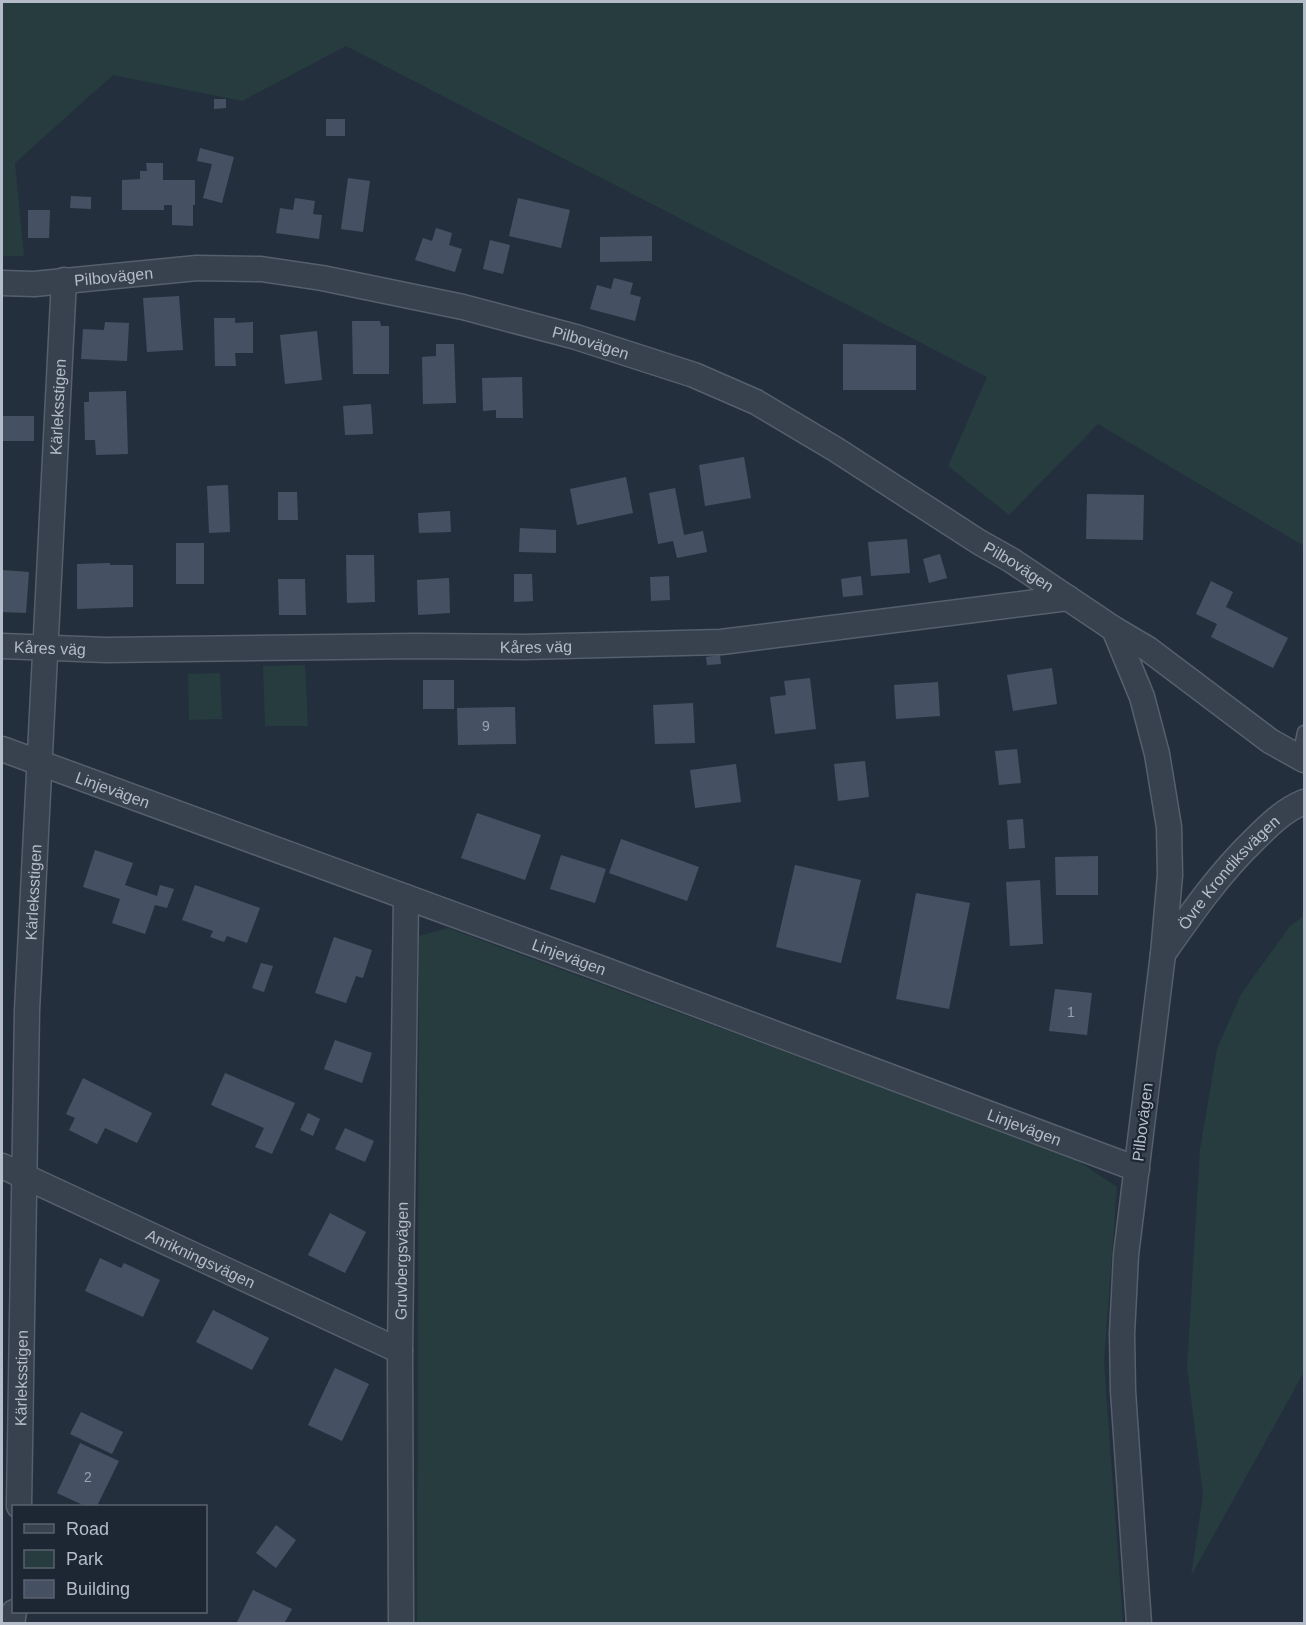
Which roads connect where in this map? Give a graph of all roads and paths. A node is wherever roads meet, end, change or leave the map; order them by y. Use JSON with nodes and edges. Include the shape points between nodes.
{"nodes":[{"id":1,"x":64,"y":280,"type":"junction"},
{"id":2,"x":2,"y":283,"type":"edge"},
{"id":3,"x":1068,"y":598,"type":"junction"},
{"id":4,"x":1114,"y":629,"type":"junction"},
{"id":5,"x":2,"y":645,"type":"edge"},
{"id":6,"x":46,"y":646,"type":"junction"},
{"id":7,"x":1305,"y":732,"type":"edge"},
{"id":8,"x":2,"y":749,"type":"edge"},
{"id":9,"x":1302,"y":759,"type":"edge"},
{"id":10,"x":38,"y":762,"type":"junction"},
{"id":11,"x":1305,"y":801,"type":"edge"},
{"id":12,"x":406,"y":897,"type":"junction"},
{"id":13,"x":1163,"y":954,"type":"junction"},
{"id":14,"x":2,"y":1166,"type":"edge"},
{"id":15,"x":1137,"y":1169,"type":"junction"},
{"id":16,"x":24,"y":1177,"type":"junction"},
{"id":17,"x":400,"y":1351,"type":"junction"},
{"id":18,"x":19,"y":1505,"type":"edge"},
{"id":19,"x":402,"y":1623,"type":"edge"},
{"id":20,"x":1139,"y":1623,"type":"edge"}],
"edges":[{"from":1,"to":2,"type":"street","name":"Pilbovägen"},
{"from":1,"to":3,"type":"street","name":"Pilbovägen","via":[[196,268],[271,271],[463,307],[646,358],[756,402],[835,448]]},
{"from":1,"to":6,"type":"street","name":"Kärleksstigen"},
{"from":3,"to":4,"type":"street","name":"Pilbovägen"},
{"from":3,"to":6,"type":"street","name":"Kåres väg","via":[[744,639],[664,644],[106,650]]},
{"from":4,"to":9,"type":"street","name":"Pilbovägen","via":[[1148,649],[1270,741]]},
{"from":4,"to":13,"type":"street","name":"Pilbovägen","via":[[1142,697],[1157,754],[1169,827],[1170,875]]},
{"from":5,"to":6,"type":"street","name":"Kåres väg"},
{"from":6,"to":10,"type":"street","name":"Kärleksstigen"},
{"from":7,"to":9,"type":"lane"},
{"from":8,"to":10,"type":"street","name":"Linjevägen"},
{"from":10,"to":12,"type":"street","name":"Linjevägen"},
{"from":10,"to":16,"type":"street","name":"Kärleksstigen"},
{"from":11,"to":13,"type":"street","name":"Övre Krondiksvägen","via":[[1272,822],[1228,866]]},
{"from":12,"to":15,"type":"street","name":"Linjevägen"},
{"from":12,"to":17,"type":"street","name":"Gruvbergsvägen"},
{"from":13,"to":15,"type":"street","name":"Pilbovägen"},
{"from":14,"to":16,"type":"street","name":"Anrikningsvägen"},
{"from":15,"to":20,"type":"street","name":"Pilbovägen","via":[[1126,1255],[1122,1334]]},
{"from":16,"to":17,"type":"street","name":"Anrikningsvägen"},
{"from":16,"to":18,"type":"street","name":"Kärleksstigen"},
{"from":17,"to":19,"type":"street","name":"Gruvbergsvägen"}]}
